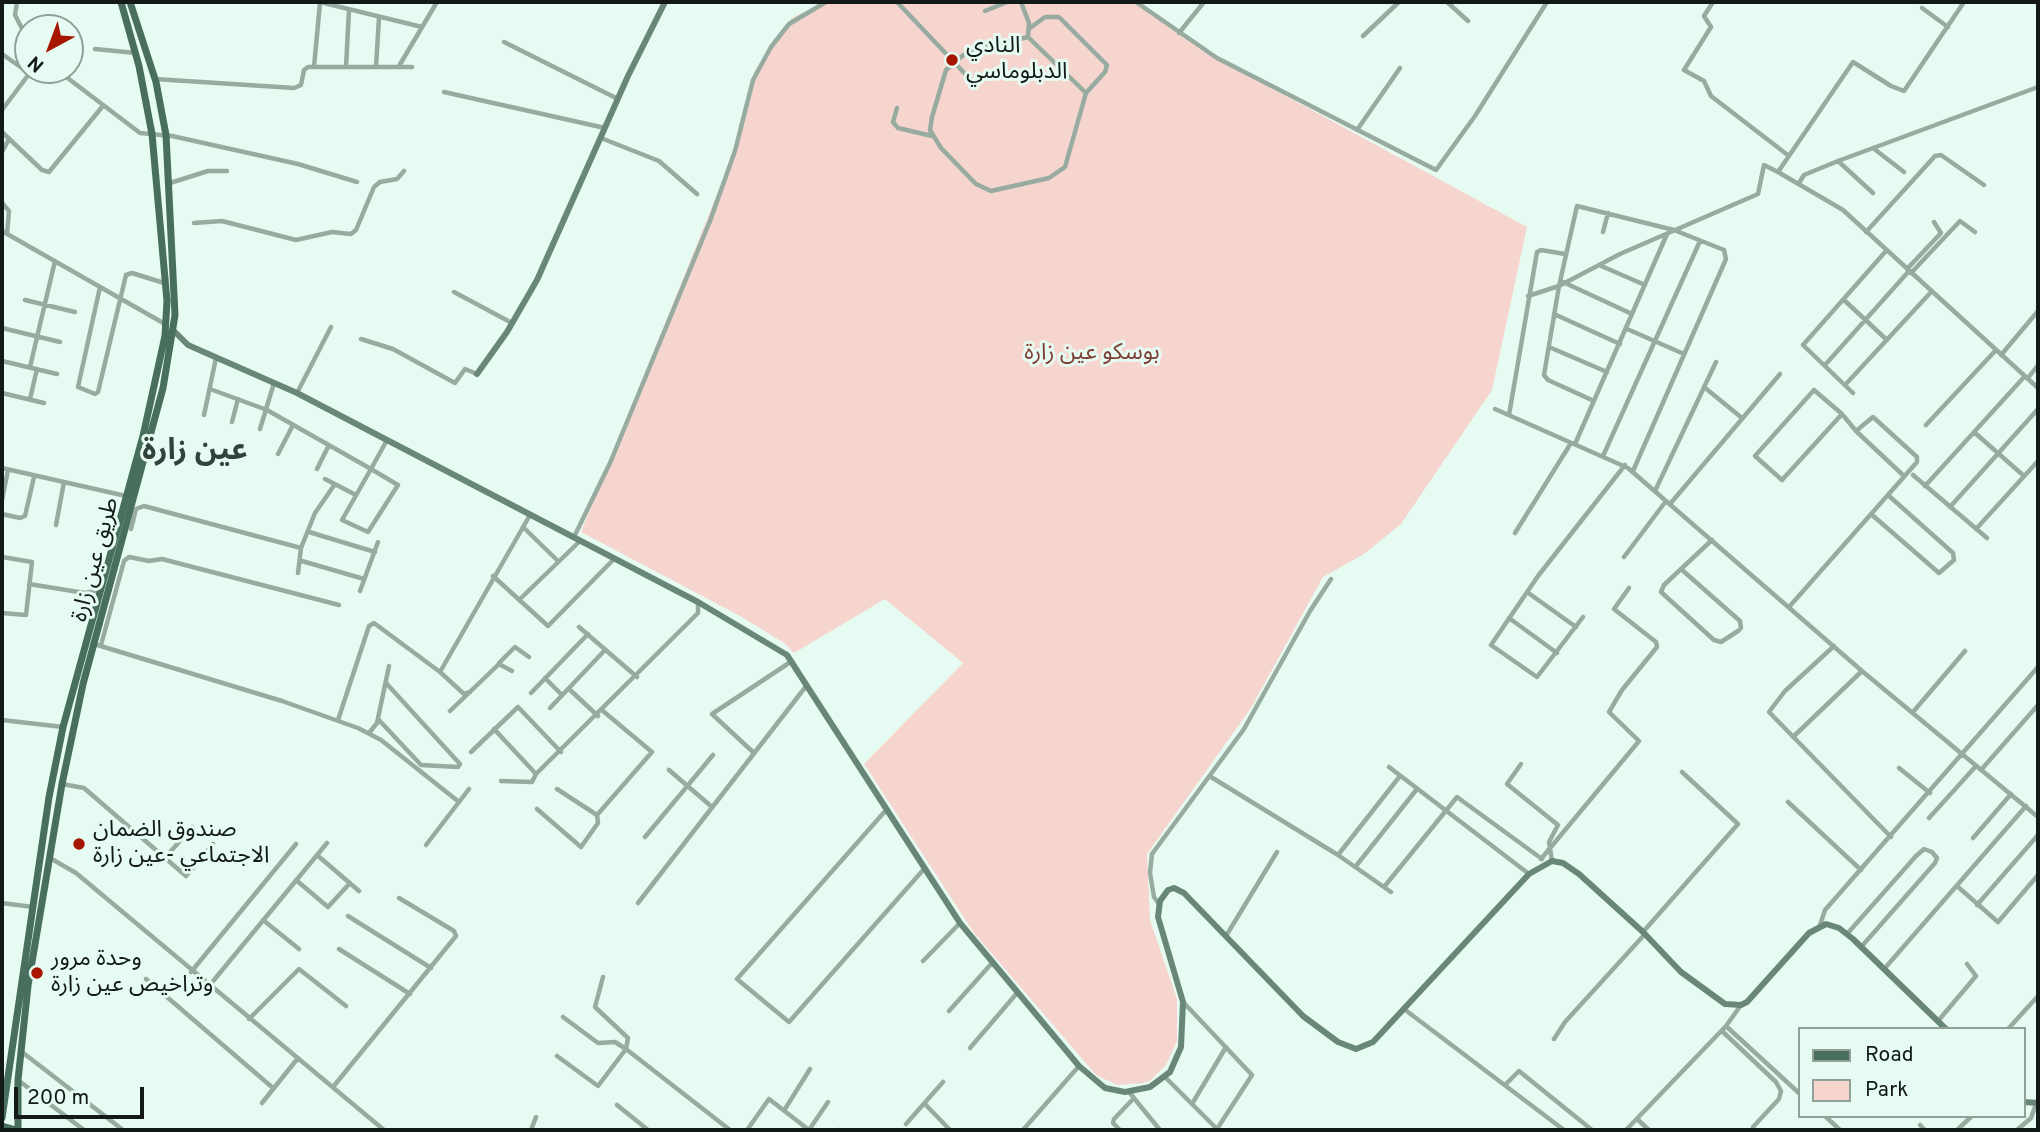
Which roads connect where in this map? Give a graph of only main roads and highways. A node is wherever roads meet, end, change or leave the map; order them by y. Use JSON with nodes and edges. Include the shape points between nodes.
{"nodes":[{"id":1,"x":121,"y":2,"type":"edge"},
{"id":2,"x":130,"y":2,"type":"edge"},
{"id":3,"x":666,"y":2,"type":"edge"},
{"id":4,"x":170,"y":173,"type":"junction"},
{"id":5,"x":156,"y":174,"type":"junction"},
{"id":6,"x":173,"y":330,"type":"junction"},
{"id":7,"x":188,"y":345,"type":"junction"},
{"id":8,"x":170,"y":354,"type":"junction"},
{"id":9,"x":477,"y":374,"type":"road end"},
{"id":10,"x":1944,"y":1027,"type":"edge"},
{"id":11,"x":3,"y":1115,"type":"edge"},
{"id":12,"x":17,"y":1116,"type":"junction"},
{"id":13,"x":2,"y":1126,"type":"edge"},
{"id":14,"x":17,"y":1130,"type":"edge"}],
"edges":[{"from":1,"to":5,"type":"main road","name":"طريق عين زارة","via":[[136,53]]},
{"from":2,"to":4,"type":"main road","name":"طريق عين زارة","via":[[155,78]]},
{"from":3,"to":9,"type":"main road","via":[[537,281]]},
{"from":4,"to":5,"type":"main road","via":[[163,169]]},
{"from":4,"to":6,"type":"main road","name":"طريق عين زارة"},
{"from":5,"to":11,"type":"main road","name":"طريق عين زارة","via":[[165,283],[165,324],[156,382],[63,727]]},
{"from":6,"to":7,"type":"main road"},
{"from":6,"to":8,"type":"main road","name":"طريق عين زارة"},
{"from":7,"to":8,"type":"main road"},
{"from":7,"to":10,"type":"main road","via":[[387,440],[778,648],[808,684],[960,923],[1079,1066],[1105,1088],[1131,1095],[1143,1091],[1165,1077],[1181,1047],[1183,1002],[1161,935],[1158,904],[1168,890],[1180,890],[1289,1003],[1345,1046],[1356,1049],[1367,1046],[1546,861],[1570,867],[1681,972],[1725,1004],[1741,1005],[1753,997],[1820,925],[1833,925],[1862,946]]},
{"from":8,"to":12,"type":"main road","name":"طريق عين زارة","via":[[62,784],[21,1052]]},
{"from":11,"to":12,"type":"main road"},
{"from":12,"to":14,"type":"main road","name":"طريق عين زارة"},
{"from":13,"to":14,"type":"main road"}]}
